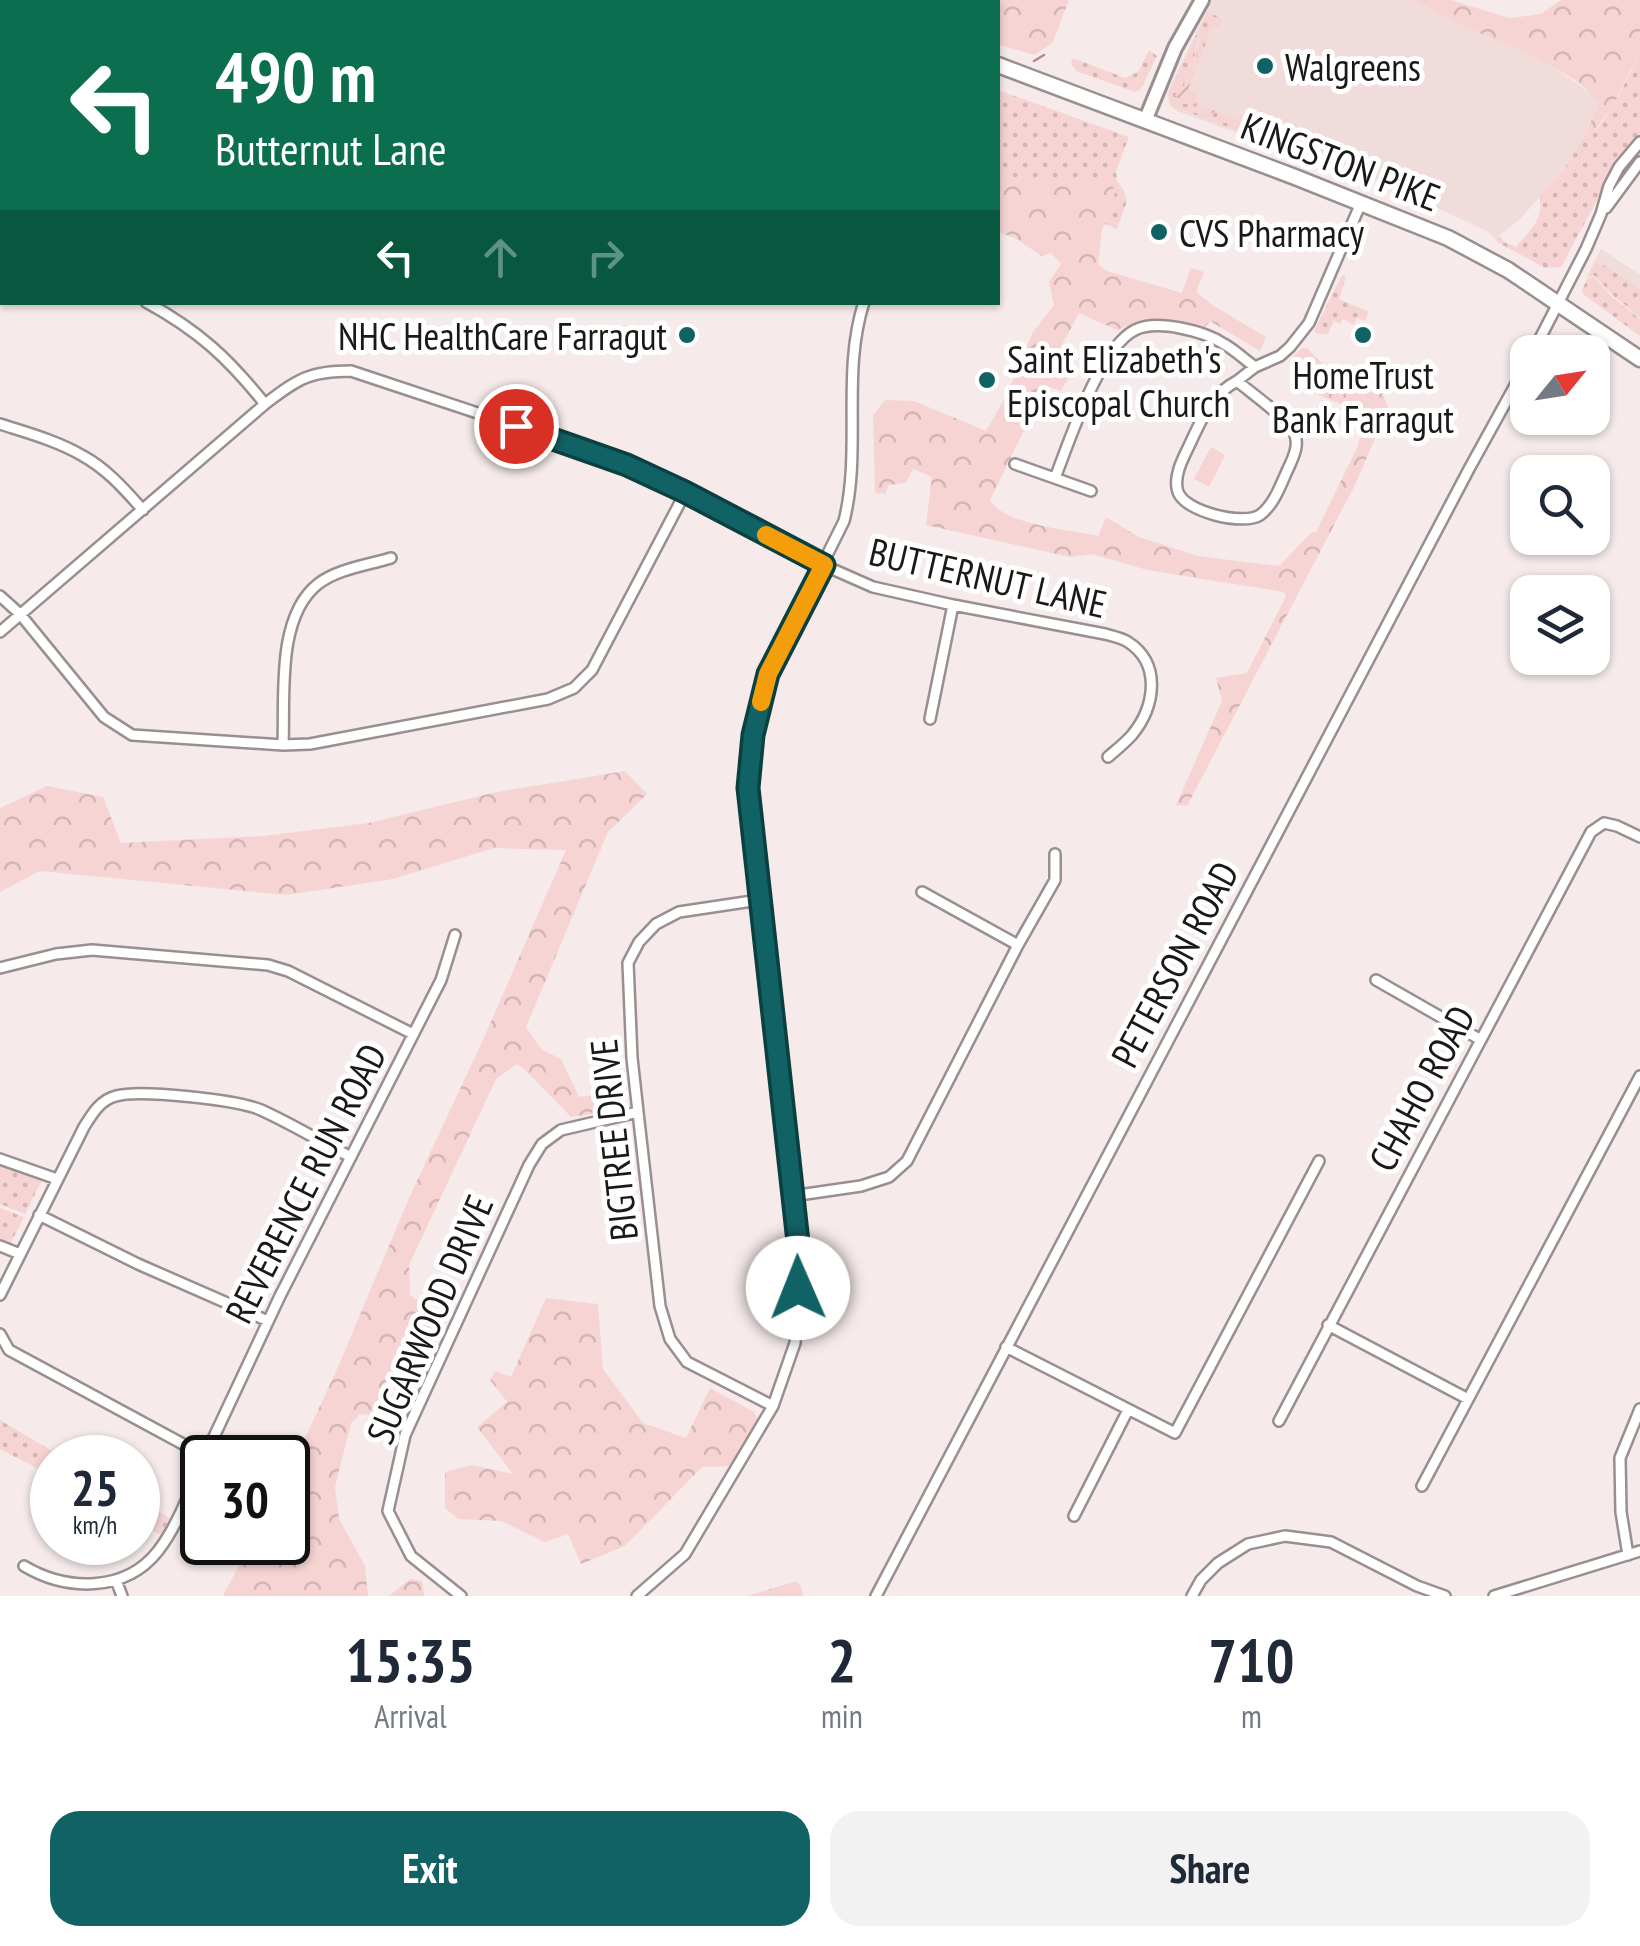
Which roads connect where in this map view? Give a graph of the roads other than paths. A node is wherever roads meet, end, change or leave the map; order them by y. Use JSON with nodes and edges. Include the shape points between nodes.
{"nodes":[{"id":1,"x":1202,"y":0,"type":"edge"},
{"id":2,"x":1000,"y":66,"type":"edge"},
{"id":3,"x":1145,"y":121,"type":"junction"},
{"id":4,"x":1640,"y":142,"type":"edge"},
{"id":5,"x":1640,"y":162,"type":"edge"},
{"id":6,"x":1361,"y":204,"type":"junction"},
{"id":7,"x":1601,"y":214,"type":"junction"},
{"id":8,"x":1558,"y":304,"type":"junction"},
{"id":9,"x":151,"y":305,"type":"edge"},
{"id":10,"x":863,"y":305,"type":"edge"},
{"id":11,"x":1541,"y":335,"type":"edge"},
{"id":12,"x":1640,"y":359,"type":"edge"},
{"id":13,"x":1255,"y":368,"type":"junction"},
{"id":14,"x":1237,"y":381,"type":"junction"},
{"id":15,"x":1510,"y":395,"type":"edge"},
{"id":16,"x":265,"y":404,"type":"junction"},
{"id":17,"x":0,"y":424,"type":"edge"},
{"id":18,"x":1015,"y":464,"type":"dead end"},
{"id":19,"x":1055,"y":478,"type":"junction"},
{"id":20,"x":1091,"y":491,"type":"dead end"},
{"id":21,"x":685,"y":492,"type":"junction"},
{"id":22,"x":143,"y":510,"type":"junction"},
{"id":23,"x":391,"y":558,"type":"dead end"},
{"id":24,"x":824,"y":565,"type":"junction"},
{"id":25,"x":0,"y":596,"type":"edge"},
{"id":26,"x":953,"y":605,"type":"junction"},
{"id":27,"x":20,"y":614,"type":"junction"},
{"id":28,"x":0,"y":632,"type":"edge"},
{"id":29,"x":930,"y":718,"type":"dead end"},
{"id":30,"x":283,"y":745,"type":"junction"},
{"id":31,"x":1108,"y":757,"type":"dead end"},
{"id":32,"x":1640,"y":837,"type":"edge"},
{"id":33,"x":1055,"y":854,"type":"dead end"},
{"id":34,"x":922,"y":892,"type":"dead end"},
{"id":35,"x":759,"y":900,"type":"junction"},
{"id":36,"x":456,"y":935,"type":"dead end"},
{"id":37,"x":1018,"y":945,"type":"junction"},
{"id":38,"x":0,"y":968,"type":"edge"},
{"id":39,"x":1376,"y":980,"type":"dead end"},
{"id":40,"x":413,"y":1034,"type":"junction"},
{"id":41,"x":1481,"y":1040,"type":"junction"},
{"id":42,"x":1640,"y":1076,"type":"edge"},
{"id":43,"x":638,"y":1112,"type":"junction"},
{"id":44,"x":350,"y":1157,"type":"junction"},
{"id":45,"x":0,"y":1159,"type":"edge"},
{"id":46,"x":1319,"y":1161,"type":"dead end"},
{"id":47,"x":57,"y":1180,"type":"junction"},
{"id":48,"x":792,"y":1196,"type":"junction"},
{"id":49,"x":40,"y":1215,"type":"junction"},
{"id":50,"x":0,"y":1246,"type":"edge"},
{"id":51,"x":20,"y":1254,"type":"junction"},
{"id":52,"x":0,"y":1295,"type":"edge"},
{"id":53,"x":268,"y":1321,"type":"junction"},
{"id":54,"x":1328,"y":1325,"type":"junction"},
{"id":55,"x":0,"y":1334,"type":"edge"},
{"id":56,"x":1006,"y":1347,"type":"junction"},
{"id":57,"x":1468,"y":1399,"type":"junction"},
{"id":58,"x":773,"y":1406,"type":"junction"},
{"id":59,"x":1640,"y":1408,"type":"edge"},
{"id":60,"x":1128,"y":1410,"type":"junction"},
{"id":61,"x":1280,"y":1421,"type":"dead end"},
{"id":62,"x":215,"y":1435,"type":"edge"},
{"id":63,"x":180,"y":1445,"type":"edge"},
{"id":64,"x":1422,"y":1486,"type":"dead end"},
{"id":65,"x":180,"y":1510,"type":"edge"},
{"id":66,"x":1074,"y":1516,"type":"dead end"},
{"id":67,"x":1640,"y":1552,"type":"edge"},
{"id":68,"x":1628,"y":1555,"type":"junction"},
{"id":69,"x":24,"y":1566,"type":"dead end"},
{"id":70,"x":116,"y":1580,"type":"junction"},
{"id":71,"x":1534,"y":1585,"type":"junction"},
{"id":72,"x":122,"y":1596,"type":"edge"},
{"id":73,"x":460,"y":1596,"type":"edge"},
{"id":74,"x":638,"y":1596,"type":"edge"},
{"id":75,"x":876,"y":1596,"type":"edge"},
{"id":76,"x":1192,"y":1596,"type":"edge"},
{"id":77,"x":1446,"y":1596,"type":"edge"},
{"id":78,"x":1494,"y":1596,"type":"edge"},
{"id":79,"x":1538,"y":1596,"type":"edge"}],
"edges":[{"from":1,"to":3,"type":"street"},
{"from":2,"to":3,"type":"main road","name":"KINGSTON PIKE"},
{"from":3,"to":6,"type":"main road","name":"KINGSTON PIKE"},
{"from":4,"to":7,"type":"street","via":[[1619,167]]},
{"from":5,"to":7,"type":"street"},
{"from":6,"to":8,"type":"main road","name":"KINGSTON PIKE","via":[[1448,238]]},
{"from":6,"to":13,"type":"street","via":[[1309,323],[1280,356]]},
{"from":7,"to":8,"type":"street"},
{"from":8,"to":11,"type":"street"},
{"from":8,"to":12,"type":"main road","name":"KINGSTON PIKE"},
{"from":9,"to":16,"type":"street","via":[[199,334]]},
{"from":10,"to":24,"type":"street","via":[[854,354],[851,494]]},
{"from":13,"to":14,"type":"street"},
{"from":13,"to":19,"type":"street","via":[[1204,335],[1177,327],[1133,331],[1106,360]]},
{"from":14,"to":14,"type":"street","via":[[1210,403],[1176,480],[1190,507],[1248,520],[1273,500],[1296,453],[1296,438]]},
{"from":15,"to":56,"type":"street","name":"PETERSON ROAD"},
{"from":16,"to":21,"type":"street","name":"BUTTERNUT LANE","via":[[296,380],[351,371],[583,448]]},
{"from":16,"to":22,"type":"street","name":"BUTTERNUT LANE"},
{"from":17,"to":22,"type":"street","via":[[84,456]]},
{"from":18,"to":19,"type":"street"},
{"from":19,"to":20,"type":"street"},
{"from":21,"to":24,"type":"street","name":"BUTTERNUT LANE"},
{"from":21,"to":30,"type":"street","via":[[592,670],[574,688],[548,699]]},
{"from":22,"to":27,"type":"street","name":"BUTTERNUT LANE"},
{"from":23,"to":30,"type":"street","via":[[318,583],[297,608],[287,635]]},
{"from":24,"to":26,"type":"street","name":"BUTTERNUT LANE","via":[[873,587]]},
{"from":24,"to":35,"type":"street","via":[[768,674],[753,735],[748,788]]},
{"from":25,"to":27,"type":"street"},
{"from":26,"to":29,"type":"street"},
{"from":26,"to":31,"type":"street","name":"BUTTERNUT LANE","via":[[1105,634],[1126,640],[1144,656],[1152,675],[1150,700],[1134,733]]},
{"from":27,"to":28,"type":"street","name":"BUTTERNUT LANE"},
{"from":27,"to":30,"type":"street","via":[[104,717],[132,736]]},
{"from":32,"to":41,"type":"street","name":"CHAHO ROAD","via":[[1604,823],[1591,832]]},
{"from":33,"to":37,"type":"street","via":[[1056,880]]},
{"from":34,"to":37,"type":"street"},
{"from":35,"to":43,"type":"street","name":"BIGTREE DRIVE","via":[[679,912],[639,942],[628,963]]},
{"from":35,"to":48,"type":"street"},
{"from":36,"to":40,"type":"street","name":"REVERENCE RUN ROAD"},
{"from":37,"to":48,"type":"street","via":[[906,1161],[890,1177],[862,1186]]},
{"from":38,"to":40,"type":"street","via":[[92,950],[268,965]]},
{"from":39,"to":41,"type":"street"},
{"from":40,"to":44,"type":"street","name":"REVERENCE RUN ROAD"},
{"from":41,"to":54,"type":"street","name":"CHAHO ROAD"},
{"from":42,"to":57,"type":"street"},
{"from":43,"to":58,"type":"street","name":"BIGTREE DRIVE","via":[[660,1306],[670,1339],[687,1362]]},
{"from":43,"to":73,"type":"street","name":"SUGARWOOD DRIVE","via":[[561,1130],[542,1144],[405,1435],[388,1510],[410,1556]]},
{"from":44,"to":47,"type":"street","via":[[259,1109],[132,1093],[108,1099],[92,1114]]},
{"from":44,"to":53,"type":"street","name":"REVERENCE RUN ROAD"},
{"from":45,"to":47,"type":"street"},
{"from":46,"to":60,"type":"street","via":[[1175,1434]]},
{"from":47,"to":49,"type":"street"},
{"from":48,"to":58,"type":"street","via":[[800,1260],[794,1343]]},
{"from":49,"to":51,"type":"street"},
{"from":49,"to":53,"type":"street"},
{"from":50,"to":51,"type":"street"},
{"from":51,"to":52,"type":"street"},
{"from":53,"to":62,"type":"street","name":"REVERENCE RUN ROAD"},
{"from":54,"to":57,"type":"street"},
{"from":54,"to":61,"type":"street","name":"CHAHO ROAD"},
{"from":55,"to":63,"type":"street","via":[[9,1350]]},
{"from":56,"to":60,"type":"street"},
{"from":56,"to":75,"type":"street","name":"PETERSON ROAD"},
{"from":57,"to":64,"type":"street"},
{"from":58,"to":74,"type":"street","via":[[686,1554]]},
{"from":59,"to":68,"type":"street","via":[[1620,1458]]},
{"from":60,"to":66,"type":"street"},
{"from":65,"to":70,"type":"street","name":"REVERENCE RUN ROAD","via":[[156,1554]]},
{"from":67,"to":68,"type":"street"},
{"from":68,"to":71,"type":"street"},
{"from":69,"to":70,"type":"street","via":[[80,1585]]},
{"from":70,"to":72,"type":"street"},
{"from":71,"to":78,"type":"street"},
{"from":71,"to":79,"type":"street"},
{"from":76,"to":77,"type":"street","via":[[1218,1562],[1248,1544],[1285,1536],[1331,1542]]}]}
